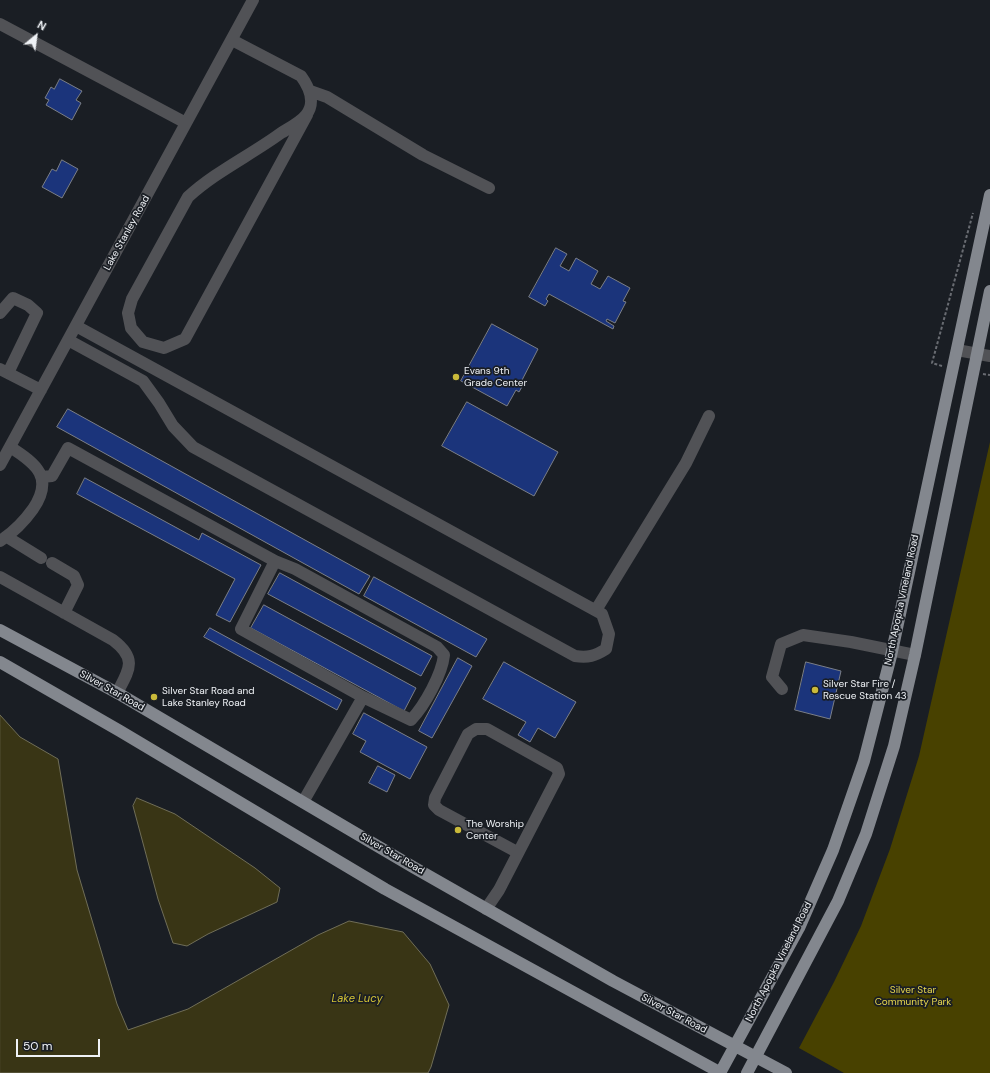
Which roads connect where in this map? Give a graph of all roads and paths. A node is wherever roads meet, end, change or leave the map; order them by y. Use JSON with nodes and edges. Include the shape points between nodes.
{"nodes":[{"id":1,"x":254,"y":0,"type":"edge"},
{"id":2,"x":0,"y":24,"type":"edge"},
{"id":3,"x":232,"y":40,"type":"junction"},
{"id":4,"x":310,"y":91,"type":"junction"},
{"id":5,"x":307,"y":115,"type":"junction"},
{"id":6,"x":186,"y":124,"type":"junction"},
{"id":7,"x":489,"y":188,"type":"dead end"},
{"id":8,"x":990,"y":195,"type":"edge"},
{"id":9,"x":975,"y":208,"type":"dead end"},
{"id":10,"x":990,"y":291,"type":"edge"},
{"id":11,"x":0,"y":313,"type":"edge"},
{"id":12,"x":76,"y":326,"type":"junction"},
{"id":13,"x":68,"y":340,"type":"junction"},
{"id":14,"x":957,"y":350,"type":"junction"},
{"id":15,"x":977,"y":354,"type":"junction"},
{"id":16,"x":990,"y":356,"type":"edge"},
{"id":17,"x":945,"y":366,"type":"dead end"},
{"id":18,"x":4,"y":371,"type":"edge"},
{"id":19,"x":41,"y":390,"type":"junction"},
{"id":20,"x":709,"y":416,"type":"dead end"},
{"id":21,"x":10,"y":447,"type":"junction"},
{"id":22,"x":0,"y":465,"type":"edge"},
{"id":23,"x":42,"y":477,"type":"junction"},
{"id":24,"x":3,"y":539,"type":"edge"},
{"id":25,"x":41,"y":558,"type":"dead end"},
{"id":26,"x":275,"y":561,"type":"junction"},
{"id":27,"x":52,"y":564,"type":"dead end"},
{"id":28,"x":0,"y":577,"type":"edge"},
{"id":29,"x":596,"y":610,"type":"junction"},
{"id":30,"x":64,"y":613,"type":"junction"},
{"id":31,"x":0,"y":630,"type":"edge"},
{"id":32,"x":892,"y":650,"type":"junction"},
{"id":33,"x":915,"y":655,"type":"junction"},
{"id":34,"x":0,"y":662,"type":"edge"},
{"id":35,"x":782,"y":689,"type":"dead end"},
{"id":36,"x":117,"y":693,"type":"junction"},
{"id":37,"x":363,"y":697,"type":"junction"},
{"id":38,"x":303,"y":802,"type":"junction"},
{"id":39,"x":517,"y":852,"type":"junction"},
{"id":40,"x":486,"y":909,"type":"junction"},
{"id":41,"x":735,"y":1046,"type":"junction"},
{"id":42,"x":756,"y":1057,"type":"junction"},
{"id":43,"x":721,"y":1073,"type":"edge"},
{"id":44,"x":747,"y":1073,"type":"edge"},
{"id":45,"x":786,"y":1073,"type":"edge"}],
"edges":[{"from":1,"to":3,"type":"street","name":"Lake Stanley Road"},
{"from":2,"to":6,"type":"street"},
{"from":3,"to":4,"type":"street","via":[[301,76]]},
{"from":3,"to":6,"type":"street","name":"Lake Stanley Road"},
{"from":4,"to":5,"type":"street","via":[[311,102]]},
{"from":4,"to":7,"type":"street","via":[[327,97],[423,155]]},
{"from":5,"to":5,"type":"street","via":[[197,188],[188,197],[132,300],[128,313],[131,328],[143,342],[164,348],[185,339]]},
{"from":6,"to":12,"type":"street","name":"Lake Stanley Road"},
{"from":8,"to":14,"type":"main road","name":"North Apopka Vineland Road"},
{"from":9,"to":17,"type":"path","via":[[932,364]]},
{"from":10,"to":15,"type":"main road"},
{"from":11,"to":18,"type":"street","via":[[13,298],[28,305],[37,313]]},
{"from":12,"to":13,"type":"street","name":"Lake Stanley Road"},
{"from":12,"to":29,"type":"street"},
{"from":13,"to":19,"type":"street","name":"Lake Stanley Road"},
{"from":13,"to":29,"type":"street","via":[[142,381],[160,403],[173,426],[193,447],[575,656],[596,656],[606,649],[609,634],[607,624],[602,614]]},
{"from":14,"to":15,"type":"street"},
{"from":14,"to":32,"type":"main road","name":"North Apopka Vineland Road"},
{"from":15,"to":16,"type":"street"},
{"from":15,"to":33,"type":"main road"},
{"from":18,"to":19,"type":"street"},
{"from":19,"to":21,"type":"street","name":"Lake Stanley Road"},
{"from":20,"to":29,"type":"street","via":[[686,463]]},
{"from":21,"to":22,"type":"street","name":"Lake Stanley Road"},
{"from":21,"to":23,"type":"street","via":[[29,460]]},
{"from":23,"to":24,"type":"street","via":[[44,489],[38,501],[23,524]]},
{"from":23,"to":26,"type":"street","via":[[52,476],[68,448]]},
{"from":24,"to":25,"type":"street"},
{"from":26,"to":37,"type":"street","via":[[241,629]]},
{"from":26,"to":37,"type":"street","via":[[295,569],[437,647],[444,655],[443,666],[412,720]]},
{"from":27,"to":30,"type":"street","via":[[74,576],[78,585]]},
{"from":28,"to":30,"type":"street"},
{"from":30,"to":36,"type":"street","via":[[124,648],[129,657],[129,670]]},
{"from":31,"to":36,"type":"main road","name":"Silver Star Road"},
{"from":32,"to":33,"type":"street"},
{"from":32,"to":35,"type":"street","via":[[803,635],[781,644],[772,677]]},
{"from":32,"to":41,"type":"main road","name":"North Apopka Vineland Road","via":[[864,761],[833,850],[799,928]]},
{"from":33,"to":42,"type":"main road","via":[[894,746],[866,834],[838,901]]},
{"from":34,"to":43,"type":"main road","via":[[385,889]]},
{"from":36,"to":38,"type":"main road","name":"Silver Star Road"},
{"from":37,"to":38,"type":"street"},
{"from":38,"to":40,"type":"main road","name":"Silver Star Road"},
{"from":39,"to":39,"type":"street","via":[[559,774],[557,768],[487,729],[476,729],[468,734],[435,798],[434,805]]},
{"from":39,"to":40,"type":"street","via":[[499,890]]},
{"from":40,"to":41,"type":"main road","name":"Silver Star Road"},
{"from":41,"to":42,"type":"main road","name":"Silver Star Road"},
{"from":41,"to":43,"type":"main road","name":"North Apopka Vineland Road"},
{"from":42,"to":44,"type":"main road"},
{"from":42,"to":45,"type":"main road","name":"Silver Star Road"}]}
